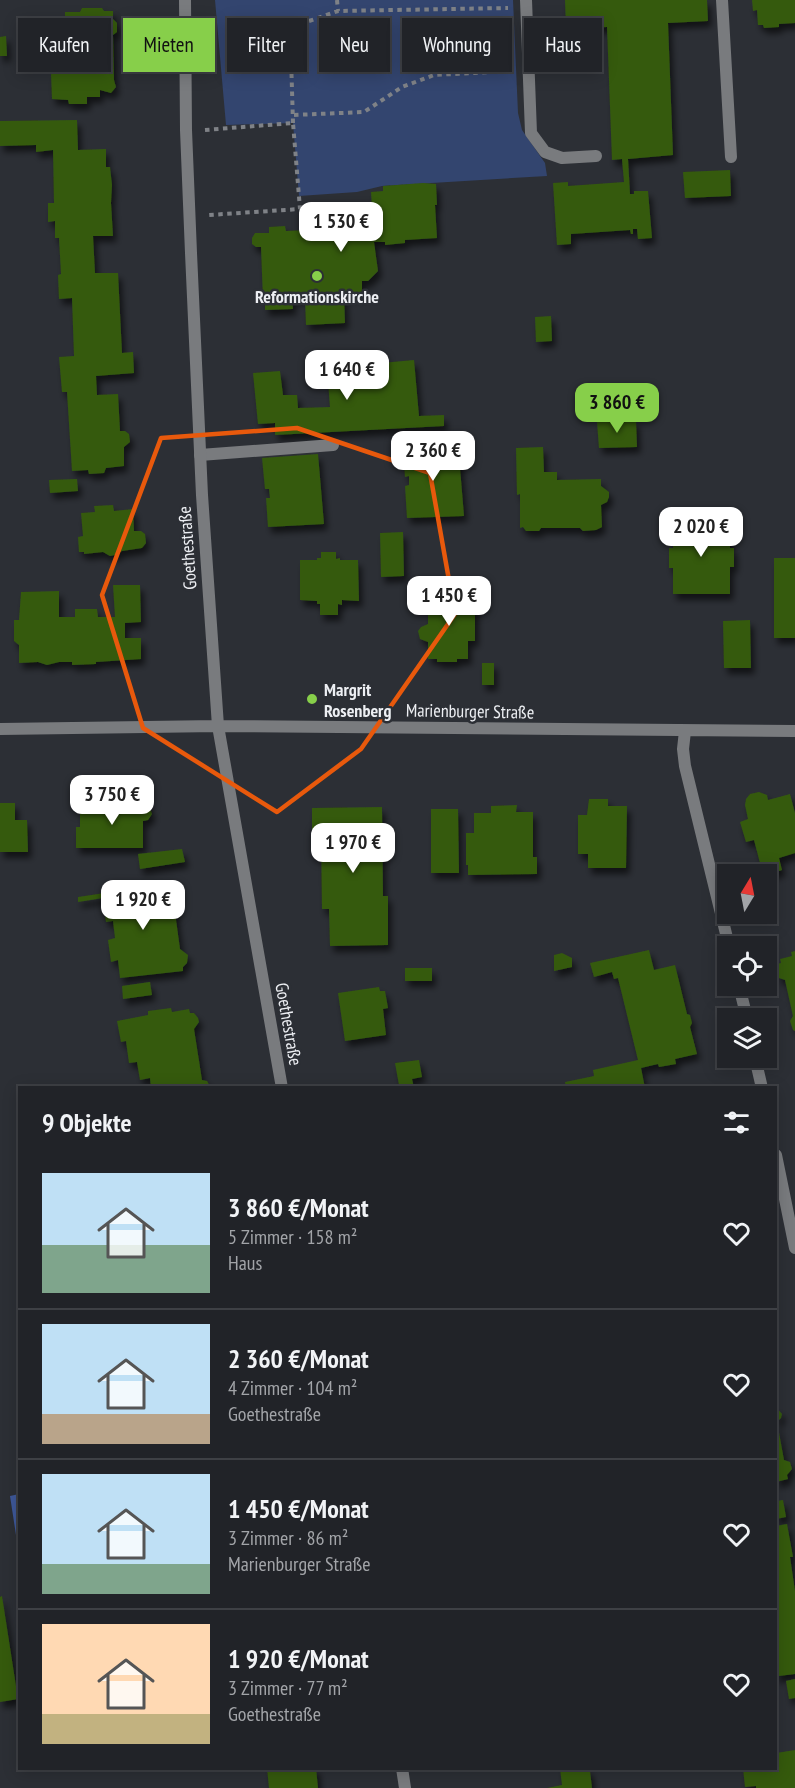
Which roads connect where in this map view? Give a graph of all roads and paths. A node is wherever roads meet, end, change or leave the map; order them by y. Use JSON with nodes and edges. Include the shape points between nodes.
{"nodes":[{"id":1,"x":185,"y":0,"type":"edge"},
{"id":2,"x":337,"y":0,"type":"edge"},
{"id":3,"x":722,"y":0,"type":"edge"},
{"id":4,"x":526,"y":4,"type":"edge"},
{"id":5,"x":338,"y":11,"type":"junction"},
{"id":6,"x":524,"y":70,"type":"edge"},
{"id":7,"x":527,"y":72,"type":"edge"},
{"id":8,"x":294,"y":116,"type":"junction"},
{"id":9,"x":293,"y":123,"type":"junction"},
{"id":10,"x":186,"y":130,"type":"junction"},
{"id":11,"x":596,"y":156,"type":"dead end"},
{"id":12,"x":731,"y":157,"type":"dead end"},
{"id":13,"x":190,"y":215,"type":"junction"},
{"id":14,"x":333,"y":445,"type":"dead end"},
{"id":15,"x":200,"y":455,"type":"junction"},
{"id":16,"x":218,"y":726,"type":"junction"},
{"id":17,"x":0,"y":729,"type":"edge"},
{"id":18,"x":685,"y":731,"type":"junction"},
{"id":19,"x":795,"y":731,"type":"edge"},
{"id":20,"x":727,"y":936,"type":"edge"},
{"id":21,"x":757,"y":1068,"type":"edge"},
{"id":22,"x":282,"y":1086,"type":"edge"},
{"id":23,"x":762,"y":1086,"type":"edge"},
{"id":24,"x":777,"y":1160,"type":"edge"},
{"id":25,"x":795,"y":1248,"type":"edge"},
{"id":26,"x":402,"y":1770,"type":"edge"},
{"id":27,"x":405,"y":1788,"type":"edge"}],
"edges":[{"from":1,"to":10,"type":"street","name":"Goethestraße"},
{"from":2,"to":5,"type":"path"},
{"from":3,"to":12,"type":"street"},
{"from":4,"to":5,"type":"path"},
{"from":5,"to":8,"type":"path","via":[[309,21],[293,40]]},
{"from":6,"to":8,"type":"path","via":[[434,75],[402,87],[363,112]]},
{"from":7,"to":11,"type":"street","via":[[531,133],[545,152],[562,158]]},
{"from":8,"to":9,"type":"path"},
{"from":9,"to":10,"type":"path"},
{"from":9,"to":13,"type":"path","via":[[300,209]]},
{"from":10,"to":13,"type":"street","name":"Goethestraße"},
{"from":13,"to":15,"type":"street","name":"Goethestraße"},
{"from":14,"to":15,"type":"street"},
{"from":15,"to":16,"type":"street","name":"Goethestraße"},
{"from":16,"to":17,"type":"street","name":"Marienburger Straße"},
{"from":16,"to":18,"type":"street","name":"Marienburger Straße"},
{"from":16,"to":22,"type":"street","name":"Goethestraße"},
{"from":18,"to":19,"type":"street","name":"Marienburger Straße"},
{"from":18,"to":20,"type":"street","via":[[685,766]]},
{"from":21,"to":23,"type":"street"},
{"from":24,"to":25,"type":"street"},
{"from":26,"to":27,"type":"street"}]}
